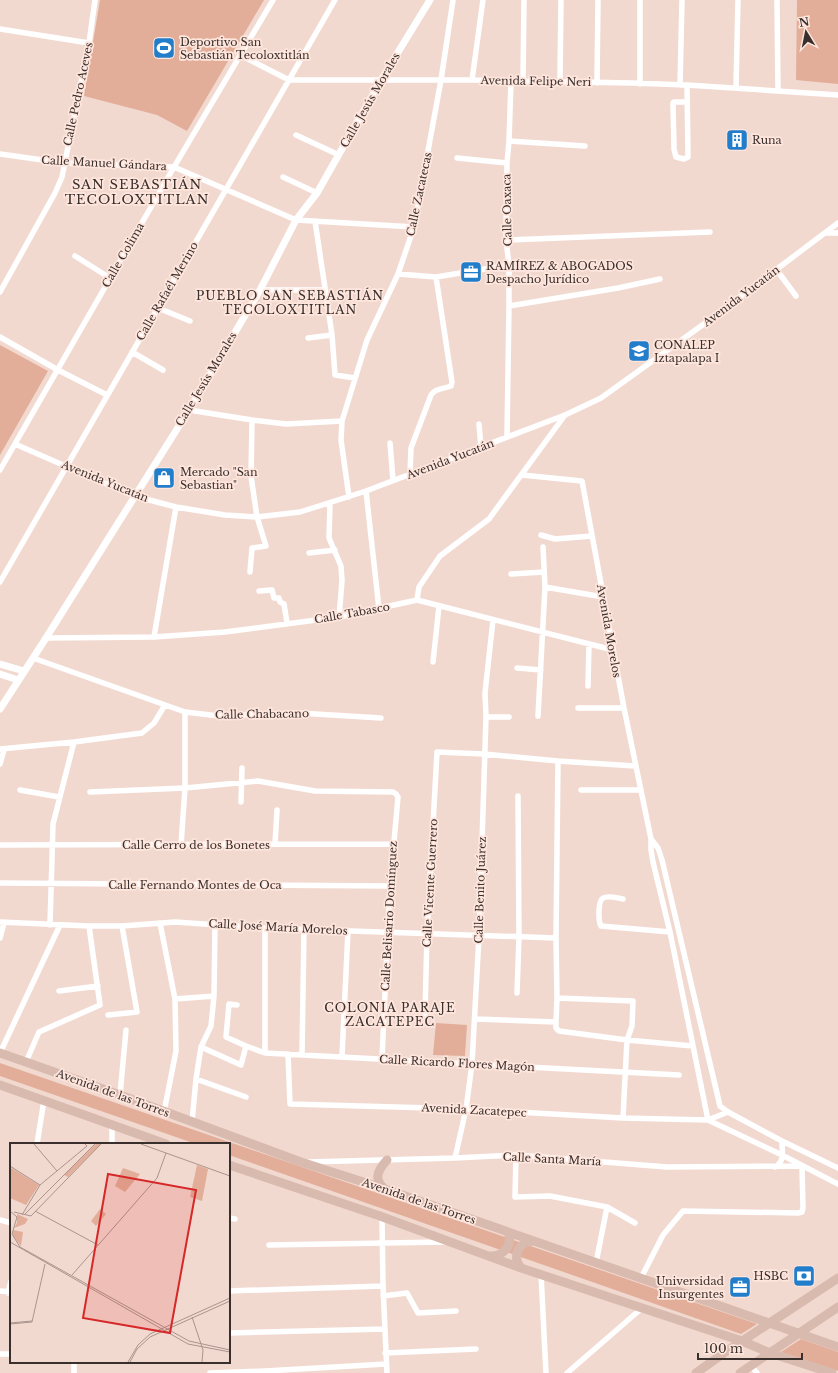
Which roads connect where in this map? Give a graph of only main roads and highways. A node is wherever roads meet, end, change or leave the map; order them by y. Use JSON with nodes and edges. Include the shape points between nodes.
{"nodes":[{"id":1,"x":0,"y":1053,"type":"edge"},
{"id":2,"x":0,"y":1085,"type":"edge"},
{"id":3,"x":152,"y":1142,"type":"edge"},
{"id":4,"x":387,"y":1160,"type":"road end"},
{"id":5,"x":230,"y":1165,"type":"edge"},
{"id":6,"x":385,"y":1189,"type":"junction"},
{"id":7,"x":508,"y":1232,"type":"junction"},
{"id":8,"x":534,"y":1241,"type":"junction"},
{"id":9,"x":489,"y":1256,"type":"junction"},
{"id":10,"x":522,"y":1268,"type":"junction"},
{"id":11,"x":838,"y":1278,"type":"edge"},
{"id":12,"x":838,"y":1307,"type":"edge"},
{"id":13,"x":770,"y":1323,"type":"junction"},
{"id":14,"x":798,"y":1334,"type":"junction"},
{"id":15,"x":742,"y":1341,"type":"junction"},
{"id":16,"x":838,"y":1347,"type":"edge"},
{"id":17,"x":770,"y":1353,"type":"junction"},
{"id":18,"x":754,"y":1369,"type":"edge"},
{"id":19,"x":696,"y":1373,"type":"edge"},
{"id":20,"x":740,"y":1373,"type":"edge"},
{"id":21,"x":832,"y":1373,"type":"edge"}],
"edges":[{"from":1,"to":6,"type":"main road","name":"Avenida de las Torres","via":[[301,1162]]},
{"from":2,"to":3,"type":"main road"},
{"from":4,"to":6,"type":"main road","via":[[379,1169],[378,1176],[380,1184]]},
{"from":5,"to":9,"type":"main road"},
{"from":6,"to":7,"type":"main road","name":"Avenida de las Torres"},
{"from":7,"to":8,"type":"main road","name":"Avenida de las Torres"},
{"from":7,"to":9,"type":"main road","via":[[509,1243],[506,1250]]},
{"from":8,"to":10,"type":"main road","via":[[523,1244],[518,1250],[516,1258]]},
{"from":8,"to":13,"type":"main road","name":"Avenida de las Torres"},
{"from":9,"to":10,"type":"main road"},
{"from":10,"to":15,"type":"main road"},
{"from":11,"to":13,"type":"main road"},
{"from":12,"to":14,"type":"main road"},
{"from":13,"to":14,"type":"main road","name":"Avenida de las Torres"},
{"from":13,"to":15,"type":"main road"},
{"from":14,"to":16,"type":"main road","name":"Avenida de las Torres"},
{"from":14,"to":17,"type":"main road"},
{"from":15,"to":17,"type":"main road"},
{"from":15,"to":19,"type":"main road"},
{"from":17,"to":18,"type":"main road"},
{"from":17,"to":21,"type":"main road"},
{"from":18,"to":20,"type":"main road"}]}
